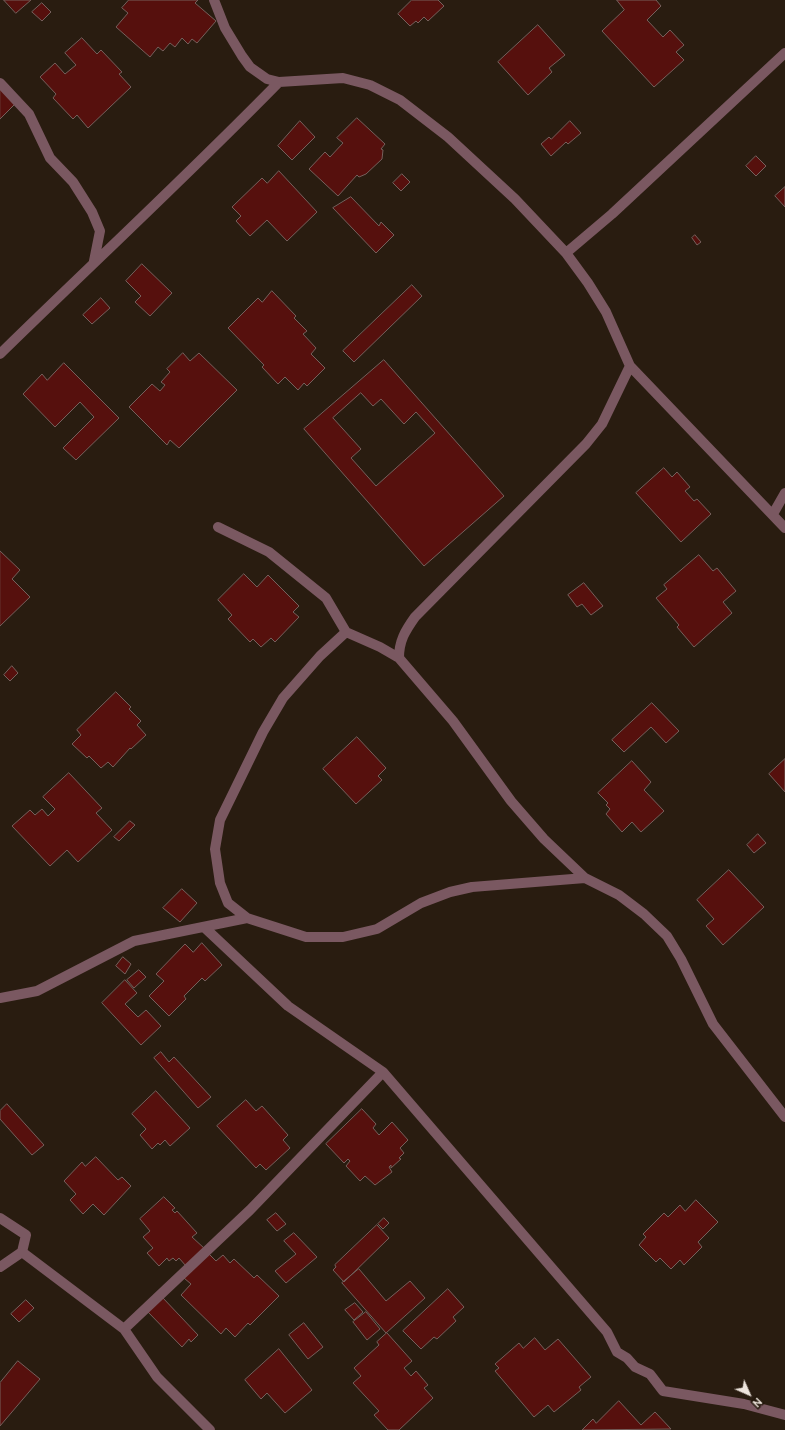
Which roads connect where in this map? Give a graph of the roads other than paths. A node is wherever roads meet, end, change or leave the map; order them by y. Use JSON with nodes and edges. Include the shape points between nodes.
{"nodes":[{"id":1,"x":214,"y":0,"type":"edge"},
{"id":2,"x":785,"y":53,"type":"edge"},
{"id":3,"x":279,"y":82,"type":"junction"},
{"id":4,"x":0,"y":83,"type":"edge"},
{"id":5,"x":566,"y":253,"type":"junction"},
{"id":6,"x":94,"y":261,"type":"junction"},
{"id":7,"x":0,"y":354,"type":"edge"},
{"id":8,"x":630,"y":366,"type":"junction"},
{"id":9,"x":785,"y":493,"type":"edge"},
{"id":10,"x":773,"y":514,"type":"junction"},
{"id":11,"x":218,"y":527,"type":"dead end"},
{"id":12,"x":785,"y":528,"type":"edge"},
{"id":13,"x":346,"y":632,"type":"junction"},
{"id":14,"x":399,"y":658,"type":"junction"},
{"id":15,"x":586,"y":878,"type":"junction"},
{"id":16,"x":247,"y":918,"type":"junction"},
{"id":17,"x":204,"y":927,"type":"junction"},
{"id":18,"x":0,"y":998,"type":"edge"},
{"id":19,"x":383,"y":1072,"type":"junction"},
{"id":20,"x":785,"y":1117,"type":"edge"},
{"id":21,"x":0,"y":1218,"type":"edge"},
{"id":22,"x":22,"y":1252,"type":"junction"},
{"id":23,"x":0,"y":1267,"type":"edge"},
{"id":24,"x":124,"y":1329,"type":"junction"},
{"id":25,"x":785,"y":1415,"type":"edge"},
{"id":26,"x":210,"y":1430,"type":"edge"}],
"edges":[{"from":1,"to":3,"type":"street","via":[[225,28],[250,67],[267,79]]},
{"from":2,"to":5,"type":"street","via":[[612,214]]},
{"from":3,"to":5,"type":"street","via":[[343,78],[370,86],[400,100],[448,137],[515,198]]},
{"from":3,"to":6,"type":"street","via":[[218,145]]},
{"from":4,"to":6,"type":"street","via":[[29,114],[50,158],[73,182],[92,212],[100,231]]},
{"from":5,"to":8,"type":"street","via":[[606,312]]},
{"from":6,"to":7,"type":"street"},
{"from":8,"to":10,"type":"street"},
{"from":8,"to":14,"type":"street","via":[[602,424],[586,444],[415,617],[402,637]]},
{"from":9,"to":10,"type":"street"},
{"from":10,"to":12,"type":"street"},
{"from":11,"to":13,"type":"street","via":[[269,552],[326,598]]},
{"from":13,"to":14,"type":"street"},
{"from":13,"to":16,"type":"street","via":[[320,656],[283,698],[263,732],[220,820],[215,849],[220,883],[228,903]]},
{"from":14,"to":15,"type":"street","via":[[453,721],[511,801],[544,839]]},
{"from":15,"to":16,"type":"street","via":[[465,888],[422,903],[377,929],[343,937],[306,937]]},
{"from":15,"to":20,"type":"street","via":[[619,895],[667,936],[713,1024]]},
{"from":16,"to":17,"type":"street"},
{"from":17,"to":18,"type":"street","via":[[134,941],[37,991]]},
{"from":17,"to":19,"type":"street","via":[[288,1006]]},
{"from":19,"to":24,"type":"street","via":[[201,1259]]},
{"from":19,"to":25,"type":"street","via":[[607,1332],[617,1352],[635,1367],[650,1374],[663,1392],[744,1404]]},
{"from":21,"to":22,"type":"street","via":[[26,1235]]},
{"from":22,"to":23,"type":"street"},
{"from":22,"to":24,"type":"street"},
{"from":24,"to":26,"type":"street","via":[[157,1376]]}]}
